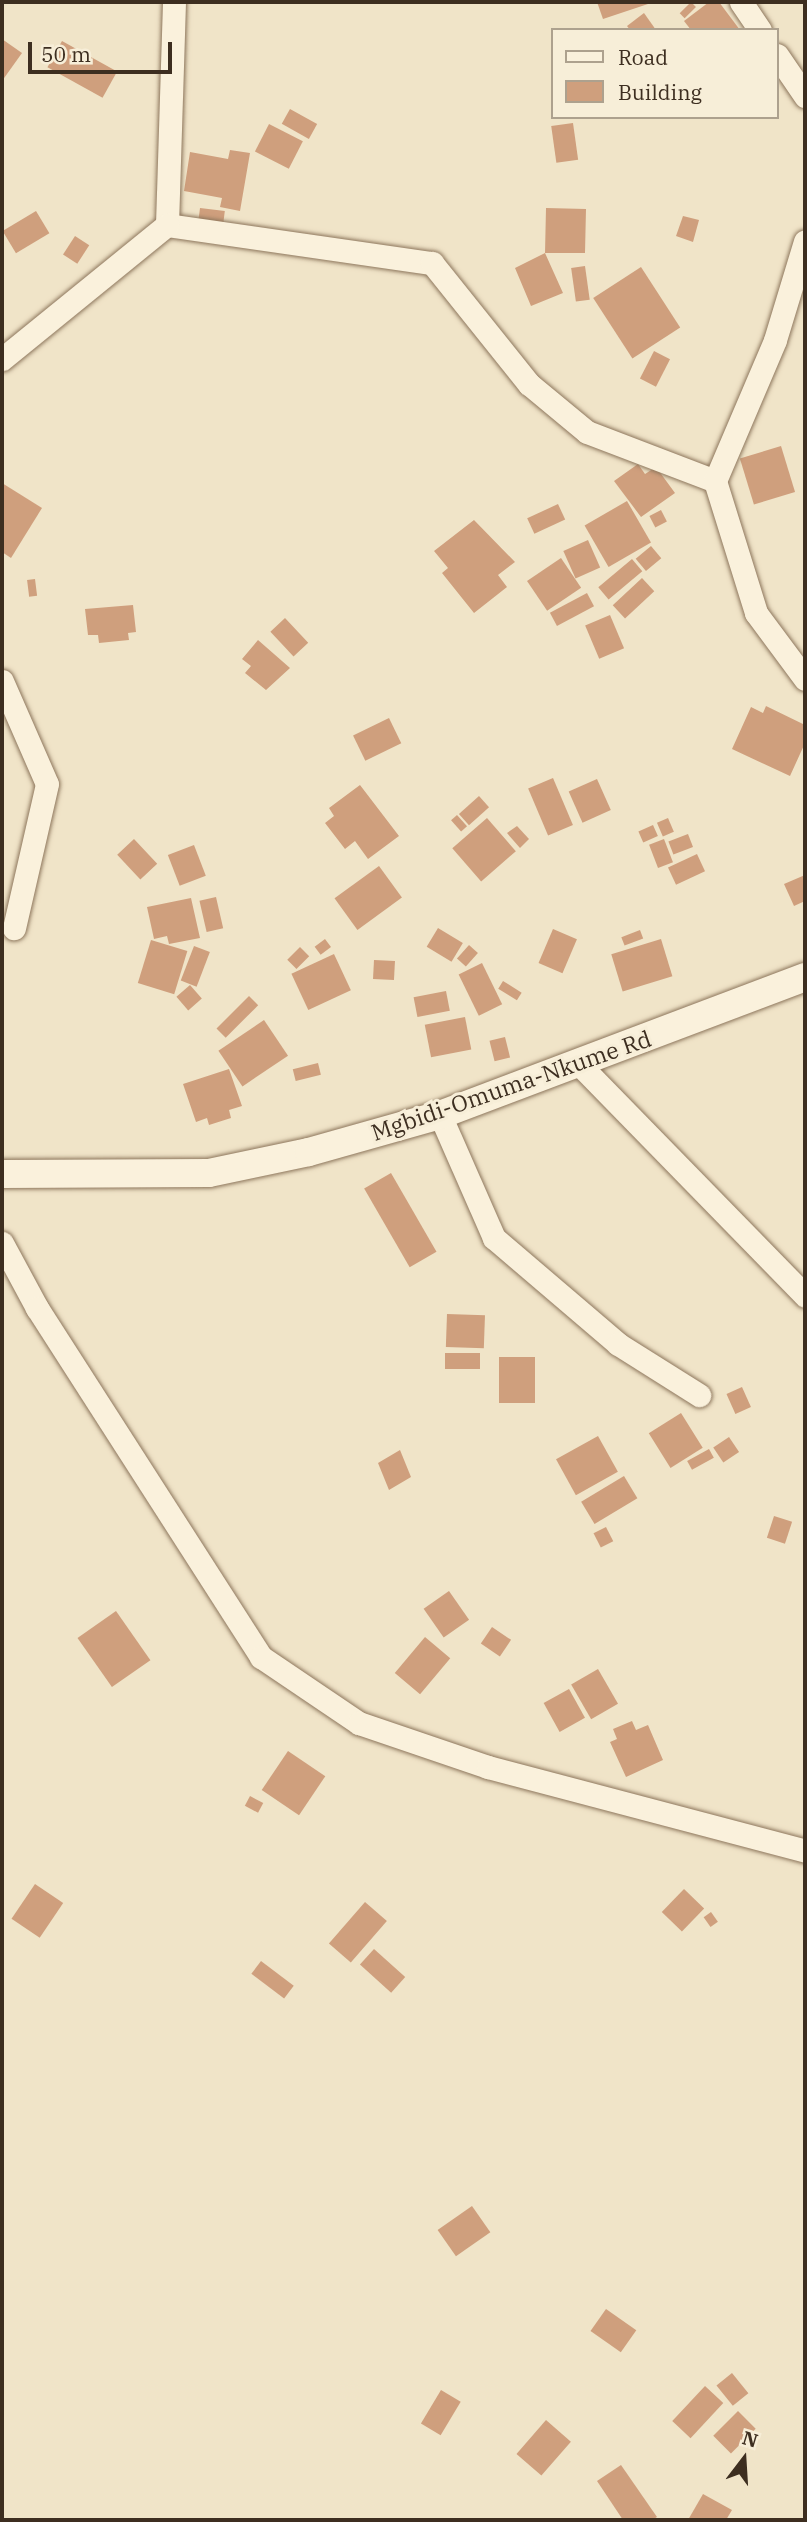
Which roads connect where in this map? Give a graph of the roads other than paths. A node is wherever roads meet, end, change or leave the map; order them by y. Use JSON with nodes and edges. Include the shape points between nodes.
{"nodes":[{"id":1,"x":174,"y":2,"type":"edge"},
{"id":2,"x":741,"y":2,"type":"edge"},
{"id":3,"x":759,"y":28,"type":"edge"},
{"id":4,"x":779,"y":58,"type":"edge"},
{"id":5,"x":805,"y":96,"type":"edge"},
{"id":6,"x":167,"y":225,"type":"junction"},
{"id":7,"x":805,"y":241,"type":"edge"},
{"id":8,"x":2,"y":359,"type":"edge"},
{"id":9,"x":715,"y":481,"type":"junction"},
{"id":10,"x":805,"y":680,"type":"edge"},
{"id":11,"x":2,"y":681,"type":"edge"},
{"id":12,"x":14,"y":928,"type":"dead end"},
{"id":13,"x":805,"y":977,"type":"edge"},
{"id":14,"x":578,"y":1063,"type":"junction"},
{"id":15,"x":440,"y":1115,"type":"junction"},
{"id":16,"x":2,"y":1174,"type":"edge"},
{"id":17,"x":2,"y":1242,"type":"edge"},
{"id":18,"x":805,"y":1296,"type":"edge"},
{"id":19,"x":699,"y":1395,"type":"dead end"},
{"id":20,"x":805,"y":1851,"type":"edge"}],
"edges":[{"from":1,"to":6,"type":"street"},
{"from":2,"to":3,"type":"street"},
{"from":4,"to":5,"type":"street"},
{"from":6,"to":8,"type":"street"},
{"from":6,"to":9,"type":"street","via":[[432,263],[529,384],[587,432]]},
{"from":7,"to":9,"type":"street","via":[[775,340]]},
{"from":9,"to":10,"type":"street","via":[[756,612]]},
{"from":11,"to":12,"type":"street","via":[[47,784]]},
{"from":13,"to":14,"type":"street","name":"Mgbidi-Omuma-Nkume Rd"},
{"from":14,"to":15,"type":"street","name":"Mgbidi-Omuma-Nkume Rd"},
{"from":14,"to":18,"type":"street"},
{"from":15,"to":16,"type":"street","name":"Mgbidi-Omuma-Nkume Rd","via":[[209,1173]]},
{"from":15,"to":19,"type":"street","via":[[494,1238],[618,1344]]},
{"from":17,"to":20,"type":"street","via":[[37,1308],[261,1657],[359,1723],[488,1767]]}]}
